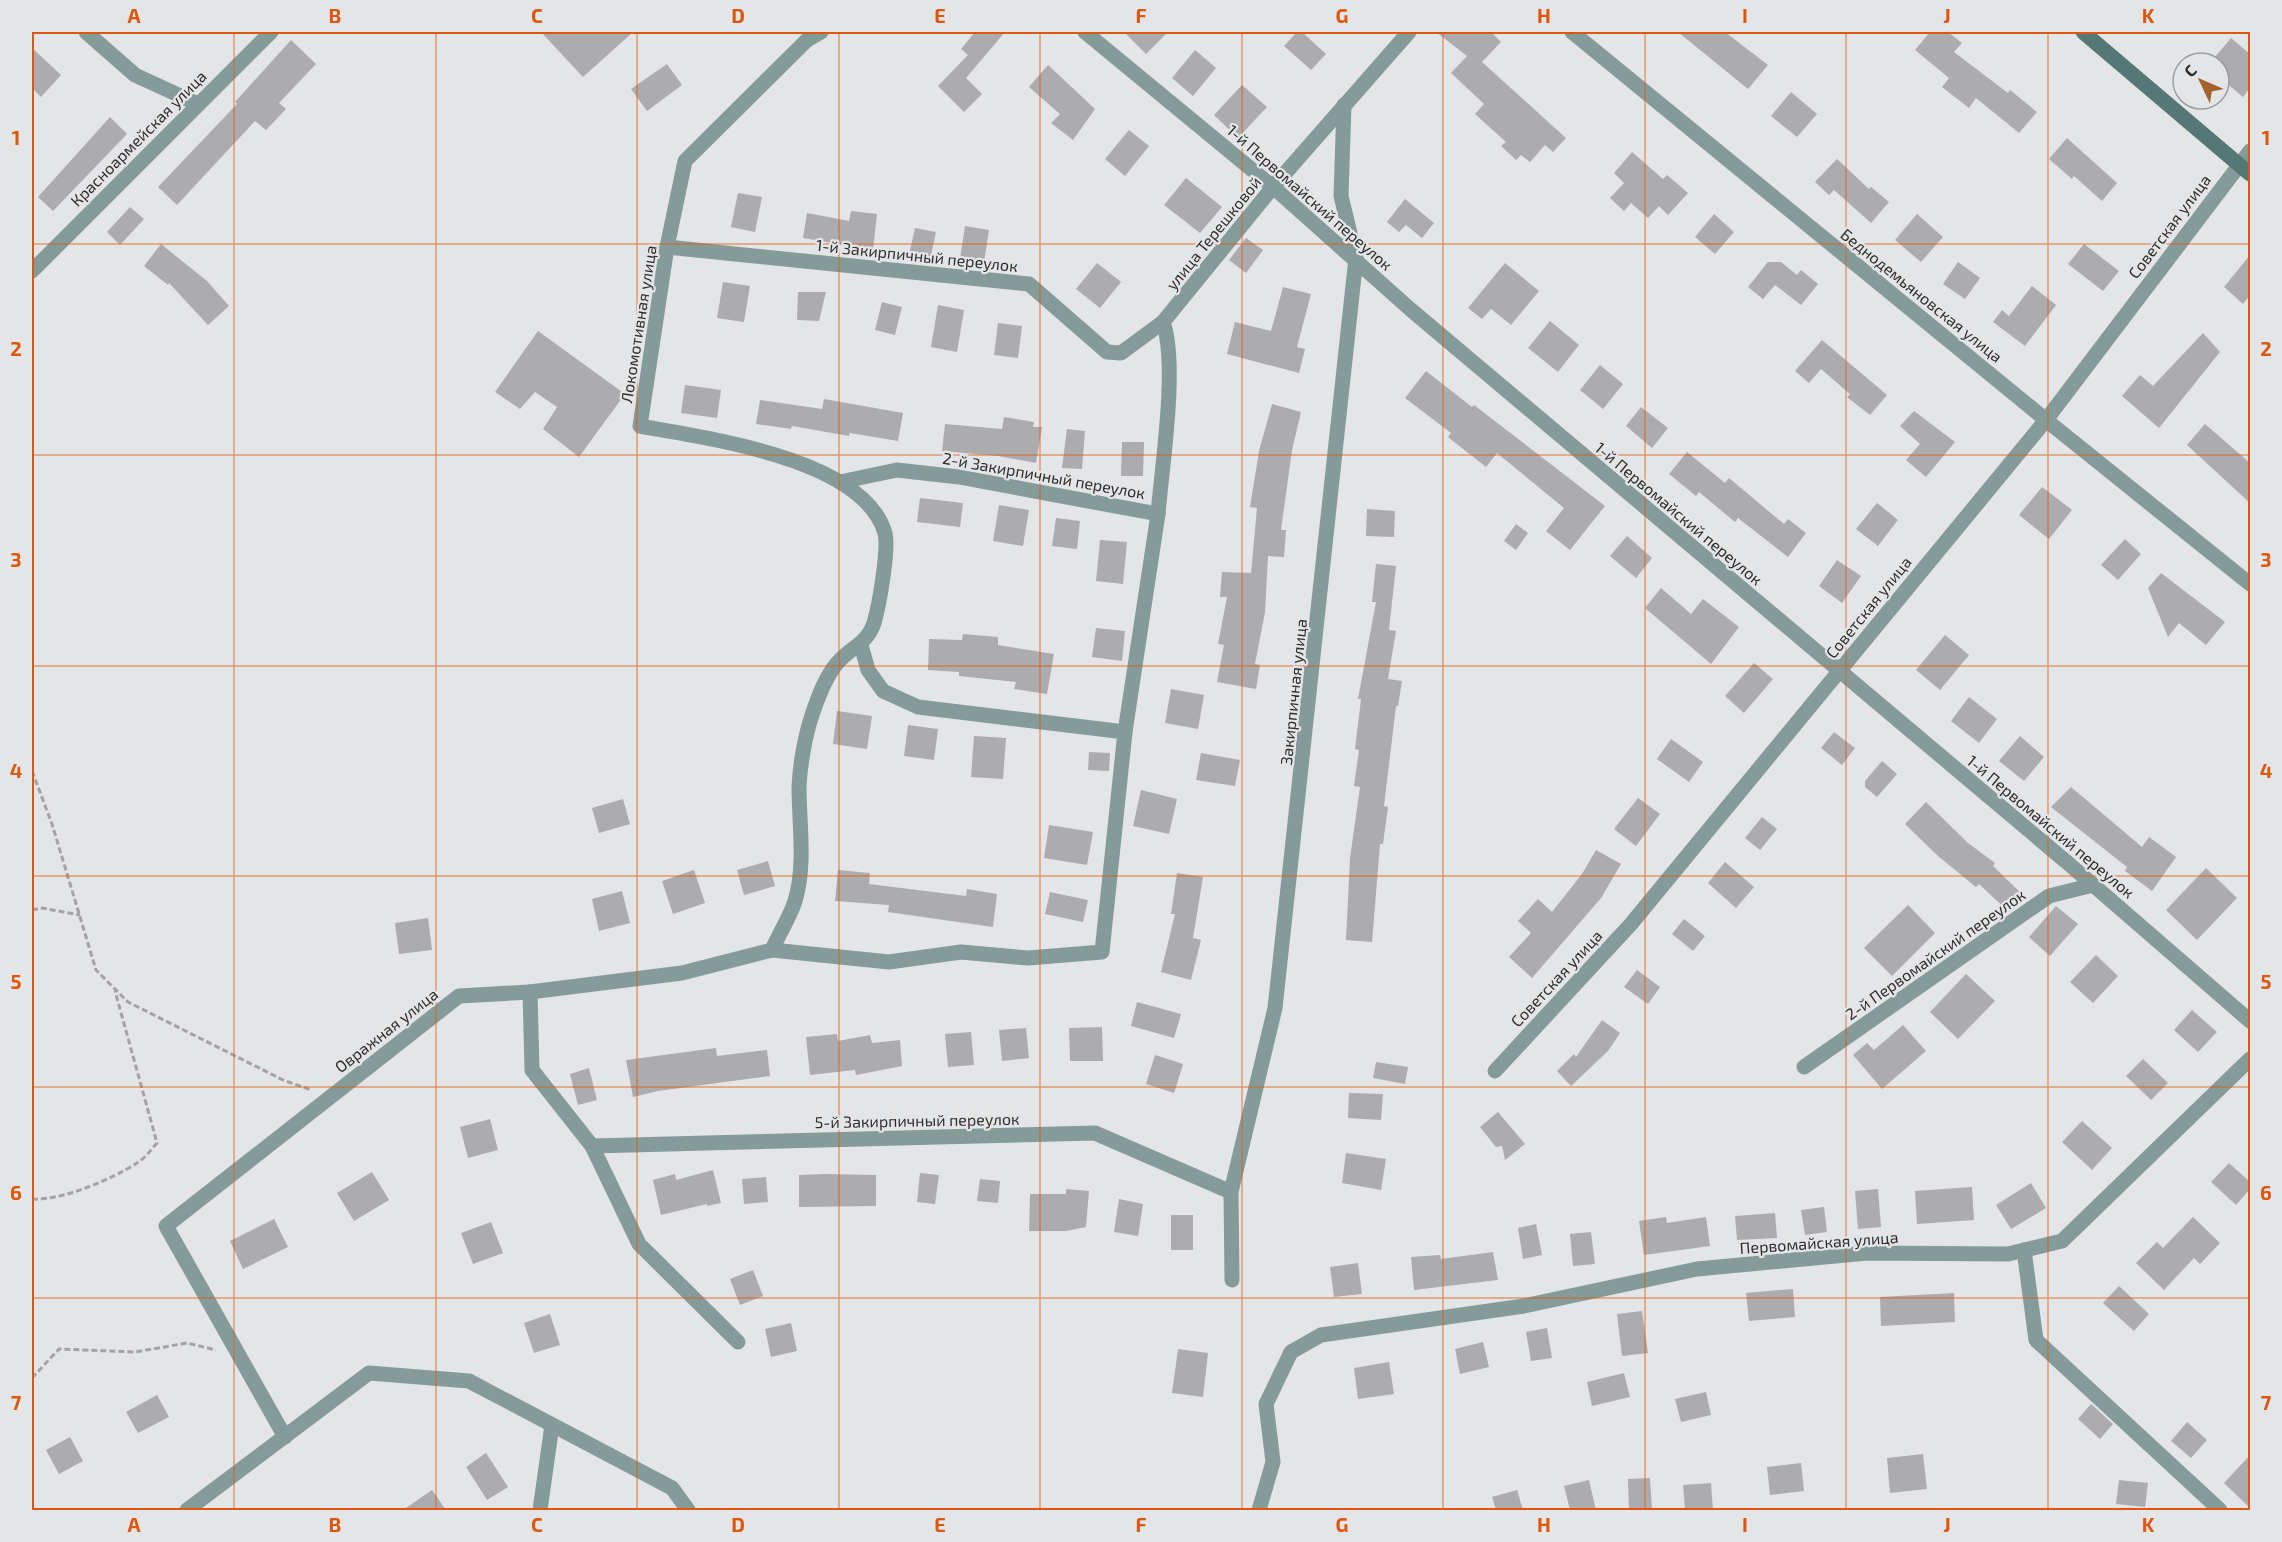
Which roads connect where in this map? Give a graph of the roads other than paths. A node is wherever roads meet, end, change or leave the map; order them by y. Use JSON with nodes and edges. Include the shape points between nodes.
{"nodes":[{"id":1,"x":86,"y":32,"type":"edge"},
{"id":2,"x":271,"y":32,"type":"edge"},
{"id":3,"x":821,"y":32,"type":"edge"},
{"id":4,"x":1085,"y":32,"type":"edge"},
{"id":5,"x":1409,"y":32,"type":"edge"},
{"id":6,"x":1572,"y":32,"type":"edge"},
{"id":7,"x":2083,"y":32,"type":"edge"},
{"id":8,"x":198,"y":104,"type":"junction"},
{"id":9,"x":1344,"y":105,"type":"junction"},
{"id":10,"x":2250,"y":151,"type":"edge"},
{"id":11,"x":2245,"y":169,"type":"edge"},
{"id":12,"x":1273,"y":187,"type":"junction"},
{"id":13,"x":667,"y":247,"type":"junction"},
{"id":14,"x":1356,"y":258,"type":"junction"},
{"id":15,"x":32,"y":271,"type":"edge"},
{"id":16,"x":1163,"y":322,"type":"junction"},
{"id":17,"x":2046,"y":420,"type":"junction"},
{"id":18,"x":840,"y":482,"type":"junction"},
{"id":19,"x":1158,"y":514,"type":"junction"},
{"id":20,"x":2250,"y":584,"type":"edge"},
{"id":21,"x":861,"y":645,"type":"junction"},
{"id":22,"x":1839,"y":672,"type":"junction"},
{"id":23,"x":1125,"y":732,"type":"junction"},
{"id":24,"x":2093,"y":885,"type":"junction"},
{"id":25,"x":772,"y":950,"type":"junction"},
{"id":26,"x":530,"y":992,"type":"junction"},
{"id":27,"x":2250,"y":1021,"type":"edge"},
{"id":28,"x":2250,"y":1059,"type":"edge"},
{"id":29,"x":1804,"y":1067,"type":"dead end"},
{"id":30,"x":1495,"y":1071,"type":"dead end"},
{"id":31,"x":592,"y":1146,"type":"junction"},
{"id":32,"x":1232,"y":1192,"type":"junction"},
{"id":33,"x":2024,"y":1250,"type":"junction"},
{"id":34,"x":1232,"y":1280,"type":"dead end"},
{"id":35,"x":738,"y":1342,"type":"dead end"},
{"id":36,"x":552,"y":1425,"type":"junction"},
{"id":37,"x":285,"y":1437,"type":"junction"},
{"id":38,"x":187,"y":1510,"type":"edge"},
{"id":39,"x":540,"y":1510,"type":"edge"},
{"id":40,"x":688,"y":1510,"type":"edge"},
{"id":41,"x":1259,"y":1510,"type":"edge"},
{"id":42,"x":2220,"y":1510,"type":"edge"}],
"edges":[{"from":1,"to":8,"type":"street","via":[[135,75]]},
{"from":2,"to":8,"type":"street","name":"Красноармейская улица"},
{"from":3,"to":13,"type":"street","name":"Локомотивная улица","via":[[807,40],[685,161]]},
{"from":4,"to":12,"type":"street","name":"1-й Первомайский переулок"},
{"from":5,"to":9,"type":"street","name":"улица Терешковой"},
{"from":6,"to":17,"type":"street","name":"Беднодемьяновская улица"},
{"from":7,"to":11,"type":"main road"},
{"from":8,"to":15,"type":"street","name":"Красноармейская улица"},
{"from":9,"to":12,"type":"street","name":"улица Терешковой"},
{"from":9,"to":14,"type":"street","name":"Закирпичная улица","via":[[1341,196]]},
{"from":10,"to":11,"type":"street","name":"Советская улица"},
{"from":11,"to":17,"type":"street","name":"Советская улица"},
{"from":12,"to":14,"type":"street","name":"1-й Первомайский переулок"},
{"from":12,"to":16,"type":"street","name":"улица Терешковой"},
{"from":13,"to":16,"type":"street","name":"1-й Закирпичный переулок","via":[[1029,284],[1107,352],[1121,353]]},
{"from":13,"to":18,"type":"street","name":"Локомотивная улица","via":[[640,426],[768,450]]},
{"from":14,"to":22,"type":"street","name":"1-й Первомайский переулок","via":[[1410,309]]},
{"from":14,"to":32,"type":"street","name":"Закирпичная улица","via":[[1275,1008]]},
{"from":16,"to":19,"type":"street","name":"2-й Закирпичный переулок","via":[[1167,334],[1168,396]]},
{"from":17,"to":20,"type":"street","name":"Беднодемьяновская улица"},
{"from":17,"to":22,"type":"street","name":"Советская улица"},
{"from":18,"to":19,"type":"street","name":"2-й Закирпичный переулок","via":[[897,470],[959,477]]},
{"from":18,"to":21,"type":"street","name":"Локомотивная улица","via":[[867,503],[885,534],[883,574],[873,625]]},
{"from":19,"to":23,"type":"street"},
{"from":21,"to":23,"type":"street","via":[[868,670],[883,691],[918,707]]},
{"from":21,"to":25,"type":"street","name":"Локомотивная улица","via":[[840,659],[812,716],[799,785],[801,858],[795,901]]},
{"from":22,"to":24,"type":"street","name":"1-й Первомайский переулок"},
{"from":22,"to":30,"type":"street","name":"Советская улица","via":[[1631,924]]},
{"from":23,"to":25,"type":"street","via":[[1102,952],[1028,958],[962,952],[889,962]]},
{"from":24,"to":27,"type":"street","name":"1-й Первомайский переулок"},
{"from":24,"to":29,"type":"street","name":"2-й Первомайский переулок","via":[[2049,896]]},
{"from":25,"to":26,"type":"street","name":"Овражная улица","via":[[682,973]]},
{"from":26,"to":31,"type":"street","via":[[532,1070]]},
{"from":26,"to":37,"type":"street","name":"Овражная улица","via":[[459,996],[165,1226]]},
{"from":28,"to":33,"type":"street","name":"Первомайская улица","via":[[2062,1241]]},
{"from":31,"to":32,"type":"street","name":"5-й Закирпичный переулок","via":[[1095,1133]]},
{"from":31,"to":35,"type":"street","via":[[639,1244]]},
{"from":32,"to":34,"type":"street","name":"Закирпичная улица"},
{"from":33,"to":41,"type":"street","name":"Первомайская улица","via":[[2008,1254],[1867,1253],[1697,1269],[1524,1306],[1321,1335],[1291,1352],[1266,1404],[1273,1462]]},
{"from":33,"to":42,"type":"street","via":[[2036,1340]]},
{"from":36,"to":37,"type":"street","via":[[469,1381],[369,1373]]},
{"from":36,"to":39,"type":"street"},
{"from":36,"to":40,"type":"street","via":[[672,1488]]},
{"from":37,"to":38,"type":"street"}]}
